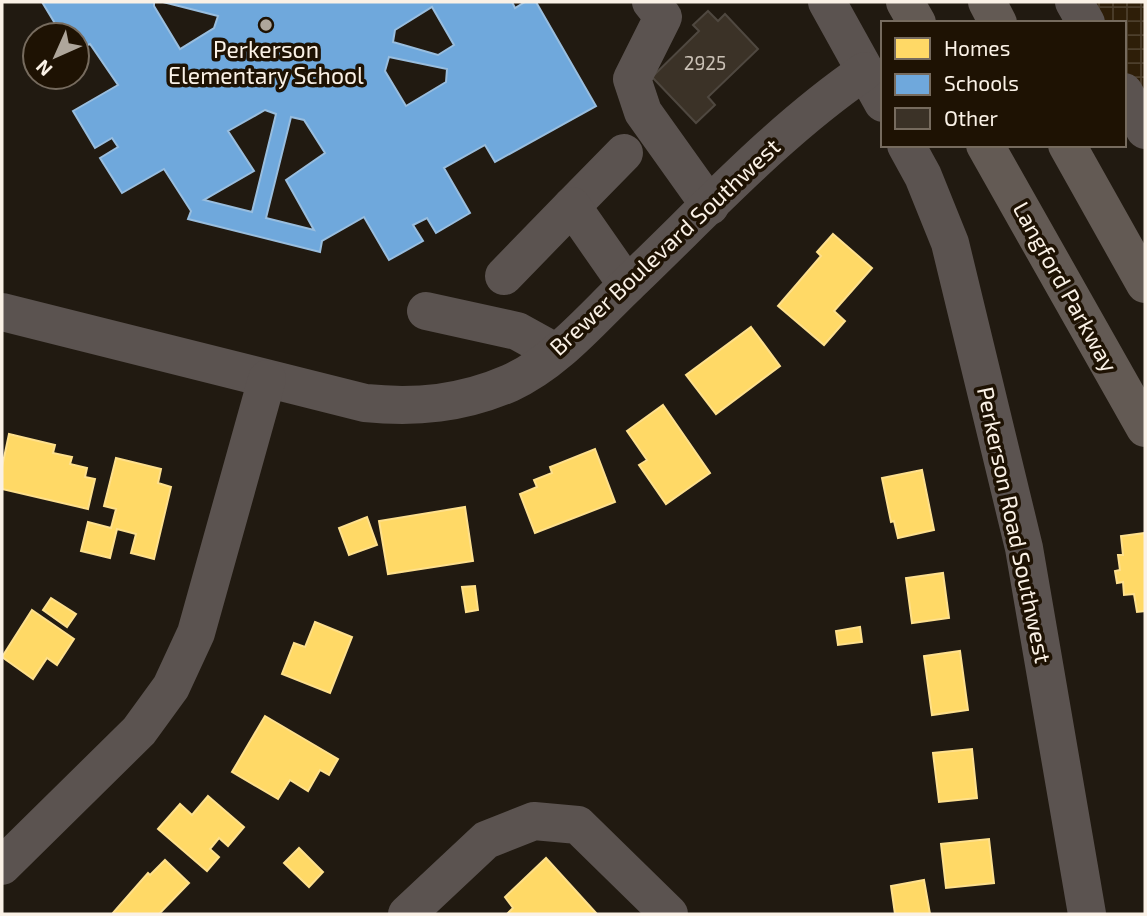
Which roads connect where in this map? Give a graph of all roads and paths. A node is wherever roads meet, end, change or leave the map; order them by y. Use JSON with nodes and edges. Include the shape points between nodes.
{"nodes":[{"id":1,"x":651,"y":2,"type":"edge"},
{"id":2,"x":827,"y":2,"type":"edge"},
{"id":3,"x":905,"y":2,"type":"edge"},
{"id":4,"x":987,"y":2,"type":"edge"},
{"id":5,"x":916,"y":21,"type":"edge"},
{"id":6,"x":997,"y":21,"type":"edge"},
{"id":7,"x":874,"y":87,"type":"edge"},
{"id":8,"x":1126,"y":96,"type":"edge"},
{"id":9,"x":1145,"y":130,"type":"edge"},
{"id":10,"x":907,"y":147,"type":"edge"},
{"id":11,"x":986,"y":147,"type":"edge"},
{"id":12,"x":1068,"y":147,"type":"edge"},
{"id":13,"x":624,"y":153,"type":"dead end"},
{"id":14,"x":572,"y":206,"type":"junction"},
{"id":15,"x":710,"y":206,"type":"junction"},
{"id":16,"x":504,"y":276,"type":"dead end"},
{"id":17,"x":1145,"y":284,"type":"edge"},
{"id":18,"x":627,"y":285,"type":"junction"},
{"id":19,"x":426,"y":311,"type":"dead end"},
{"id":20,"x":2,"y":312,"type":"edge"},
{"id":21,"x":1085,"y":324,"type":"junction"},
{"id":22,"x":555,"y":352,"type":"junction"},
{"id":23,"x":267,"y":379,"type":"junction"},
{"id":24,"x":1145,"y":428,"type":"edge"},
{"id":25,"x":1145,"y":458,"type":"edge"},
{"id":26,"x":2,"y":866,"type":"edge"},
{"id":27,"x":407,"y":914,"type":"edge"},
{"id":28,"x":669,"y":914,"type":"edge"},
{"id":29,"x":1087,"y":914,"type":"edge"}],
"edges":[{"from":1,"to":15,"type":"street","via":[[663,17],[632,79],[643,112]]},
{"from":2,"to":7,"type":"street"},
{"from":3,"to":5,"type":"highway"},
{"from":4,"to":6,"type":"highway"},
{"from":7,"to":15,"type":"street","name":"Brewer Boulevard Southwest","via":[[816,105]]},
{"from":8,"to":9,"type":"street"},
{"from":10,"to":29,"type":"street","name":"Perkerson Road Southwest","via":[[950,243],[1024,548]]},
{"from":11,"to":21,"type":"highway","name":"Langford Parkway"},
{"from":12,"to":17,"type":"highway"},
{"from":13,"to":14,"type":"street"},
{"from":14,"to":16,"type":"street"},
{"from":14,"to":18,"type":"street"},
{"from":15,"to":18,"type":"street","name":"Brewer Boulevard Southwest"},
{"from":18,"to":22,"type":"street","name":"Brewer Boulevard Southwest"},
{"from":19,"to":22,"type":"street","via":[[517,331]]},
{"from":20,"to":23,"type":"street","name":"Brewer Boulevard Southwest"},
{"from":21,"to":24,"type":"highway","name":"Langford Parkway"},
{"from":21,"to":25,"type":"highway"},
{"from":22,"to":23,"type":"street","name":"Brewer Boulevard Southwest","via":[[513,382],[461,401],[407,407],[365,403]]},
{"from":23,"to":26,"type":"street","via":[[196,634],[171,687],[139,731]]},
{"from":27,"to":28,"type":"street","via":[[486,840],[534,821],[579,825]]}]}
